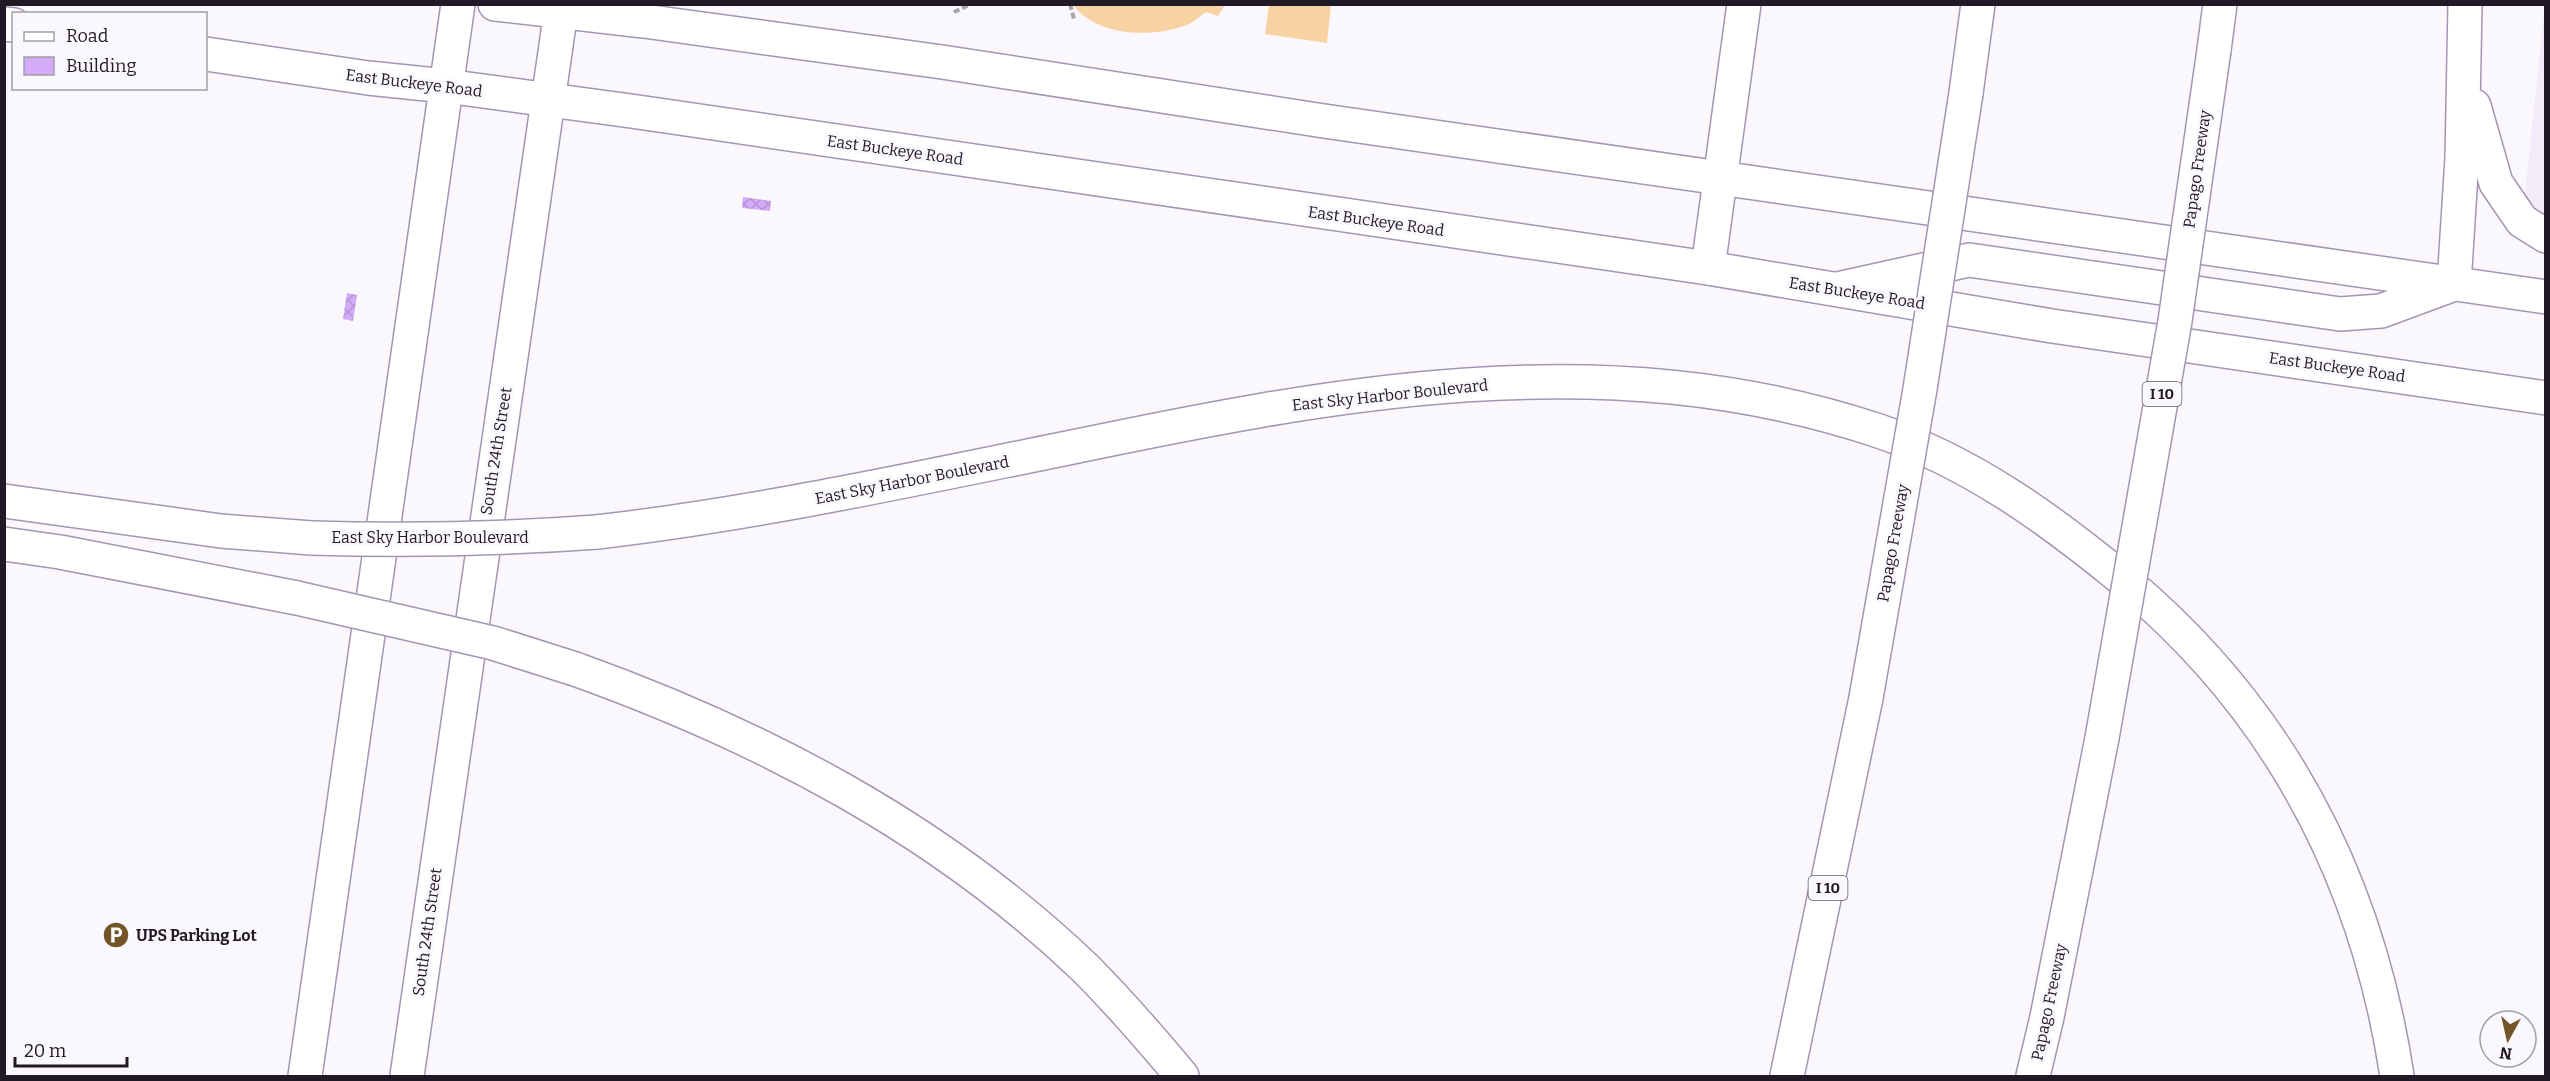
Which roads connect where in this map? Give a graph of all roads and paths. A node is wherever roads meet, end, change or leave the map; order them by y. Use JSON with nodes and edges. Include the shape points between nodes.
{"nodes":[{"id":1,"x":458,"y":4,"type":"edge"},
{"id":2,"x":495,"y":4,"type":"edge"},
{"id":3,"x":971,"y":4,"type":"edge"},
{"id":4,"x":1070,"y":4,"type":"edge"},
{"id":5,"x":1744,"y":4,"type":"edge"},
{"id":6,"x":1978,"y":4,"type":"edge"},
{"id":7,"x":2220,"y":4,"type":"edge"},
{"id":8,"x":2465,"y":4,"type":"edge"},
{"id":9,"x":561,"y":8,"type":"edge"},
{"id":10,"x":954,"y":12,"type":"dead end"},
{"id":11,"x":1074,"y":19,"type":"dead end"},
{"id":12,"x":207,"y":54,"type":"edge"},
{"id":13,"x":2464,"y":71,"type":"junction"},
{"id":14,"x":446,"y":86,"type":"junction"},
{"id":15,"x":549,"y":100,"type":"junction"},
{"id":16,"x":1719,"y":179,"type":"junction"},
{"id":17,"x":2546,"y":237,"type":"edge"},
{"id":18,"x":1708,"y":268,"type":"junction"},
{"id":19,"x":2454,"y":284,"type":"junction"},
{"id":20,"x":1837,"y":289,"type":"junction"},
{"id":21,"x":2546,"y":297,"type":"edge"},
{"id":22,"x":2546,"y":398,"type":"edge"},
{"id":23,"x":4,"y":501,"type":"edge"},
{"id":24,"x":4,"y":544,"type":"edge"},
{"id":25,"x":4,"y":567,"type":"edge"},
{"id":26,"x":297,"y":598,"type":"junction"},
{"id":27,"x":305,"y":1077,"type":"edge"},
{"id":28,"x":407,"y":1077,"type":"edge"},
{"id":29,"x":1182,"y":1077,"type":"edge"},
{"id":30,"x":1786,"y":1077,"type":"edge"},
{"id":31,"x":2033,"y":1077,"type":"edge"},
{"id":32,"x":2397,"y":1077,"type":"edge"}],
"edges":[{"from":1,"to":14,"type":"main road"},
{"from":2,"to":9,"type":"main road"},
{"from":3,"to":10,"type":"path"},
{"from":4,"to":11,"type":"path"},
{"from":5,"to":16,"type":"main road"},
{"from":6,"to":30,"type":"main road","name":"Papago Freeway","number":"I 10","bridge":true,"via":[[1920,389],[1866,699]]},
{"from":7,"to":31,"type":"main road","name":"Papago Freeway","number":"I 10","bridge":true,"via":[[2175,321],[2102,738]]},
{"from":8,"to":13,"type":"main road"},
{"from":9,"to":15,"type":"main road","name":"South 24th Street"},
{"from":9,"to":16,"type":"main road"},
{"from":12,"to":14,"type":"main road","name":"East Buckeye Road"},
{"from":13,"to":17,"type":"main road","via":[[2496,183],[2522,221]]},
{"from":13,"to":19,"type":"main road"},
{"from":14,"to":15,"type":"main road","name":"East Buckeye Road"},
{"from":14,"to":27,"type":"main road"},
{"from":15,"to":18,"type":"main road","name":"East Buckeye Road"},
{"from":15,"to":28,"type":"main road","name":"South 24th Street"},
{"from":16,"to":18,"type":"main road"},
{"from":16,"to":19,"type":"main road"},
{"from":18,"to":20,"type":"main road","name":"East Buckeye Road"},
{"from":19,"to":20,"type":"main road","via":[[2381,311],[2340,314],[1969,260]]},
{"from":19,"to":21,"type":"main road"},
{"from":20,"to":22,"type":"main road","name":"East Buckeye Road","via":[[2052,326]]},
{"from":23,"to":32,"type":"main road","name":"East Sky Harbor Boulevard","bridge":true,"via":[[221,531],[428,540],[503,538],[597,532],[771,508],[1256,410],[1350,396],[1523,382],[1589,382],[1663,385],[1732,394],[1808,411],[1879,431],[1950,461],[2014,498],[2072,537],[2196,645],[2247,706],[2322,829],[2350,890],[2371,951]]},
{"from":24,"to":26,"type":"main road"},
{"from":25,"to":26,"type":"main road"},
{"from":26,"to":29,"type":"main road","bridge":true,"via":[[493,644],[575,669],[703,719],[848,791],[966,869],[1084,968]]}]}
